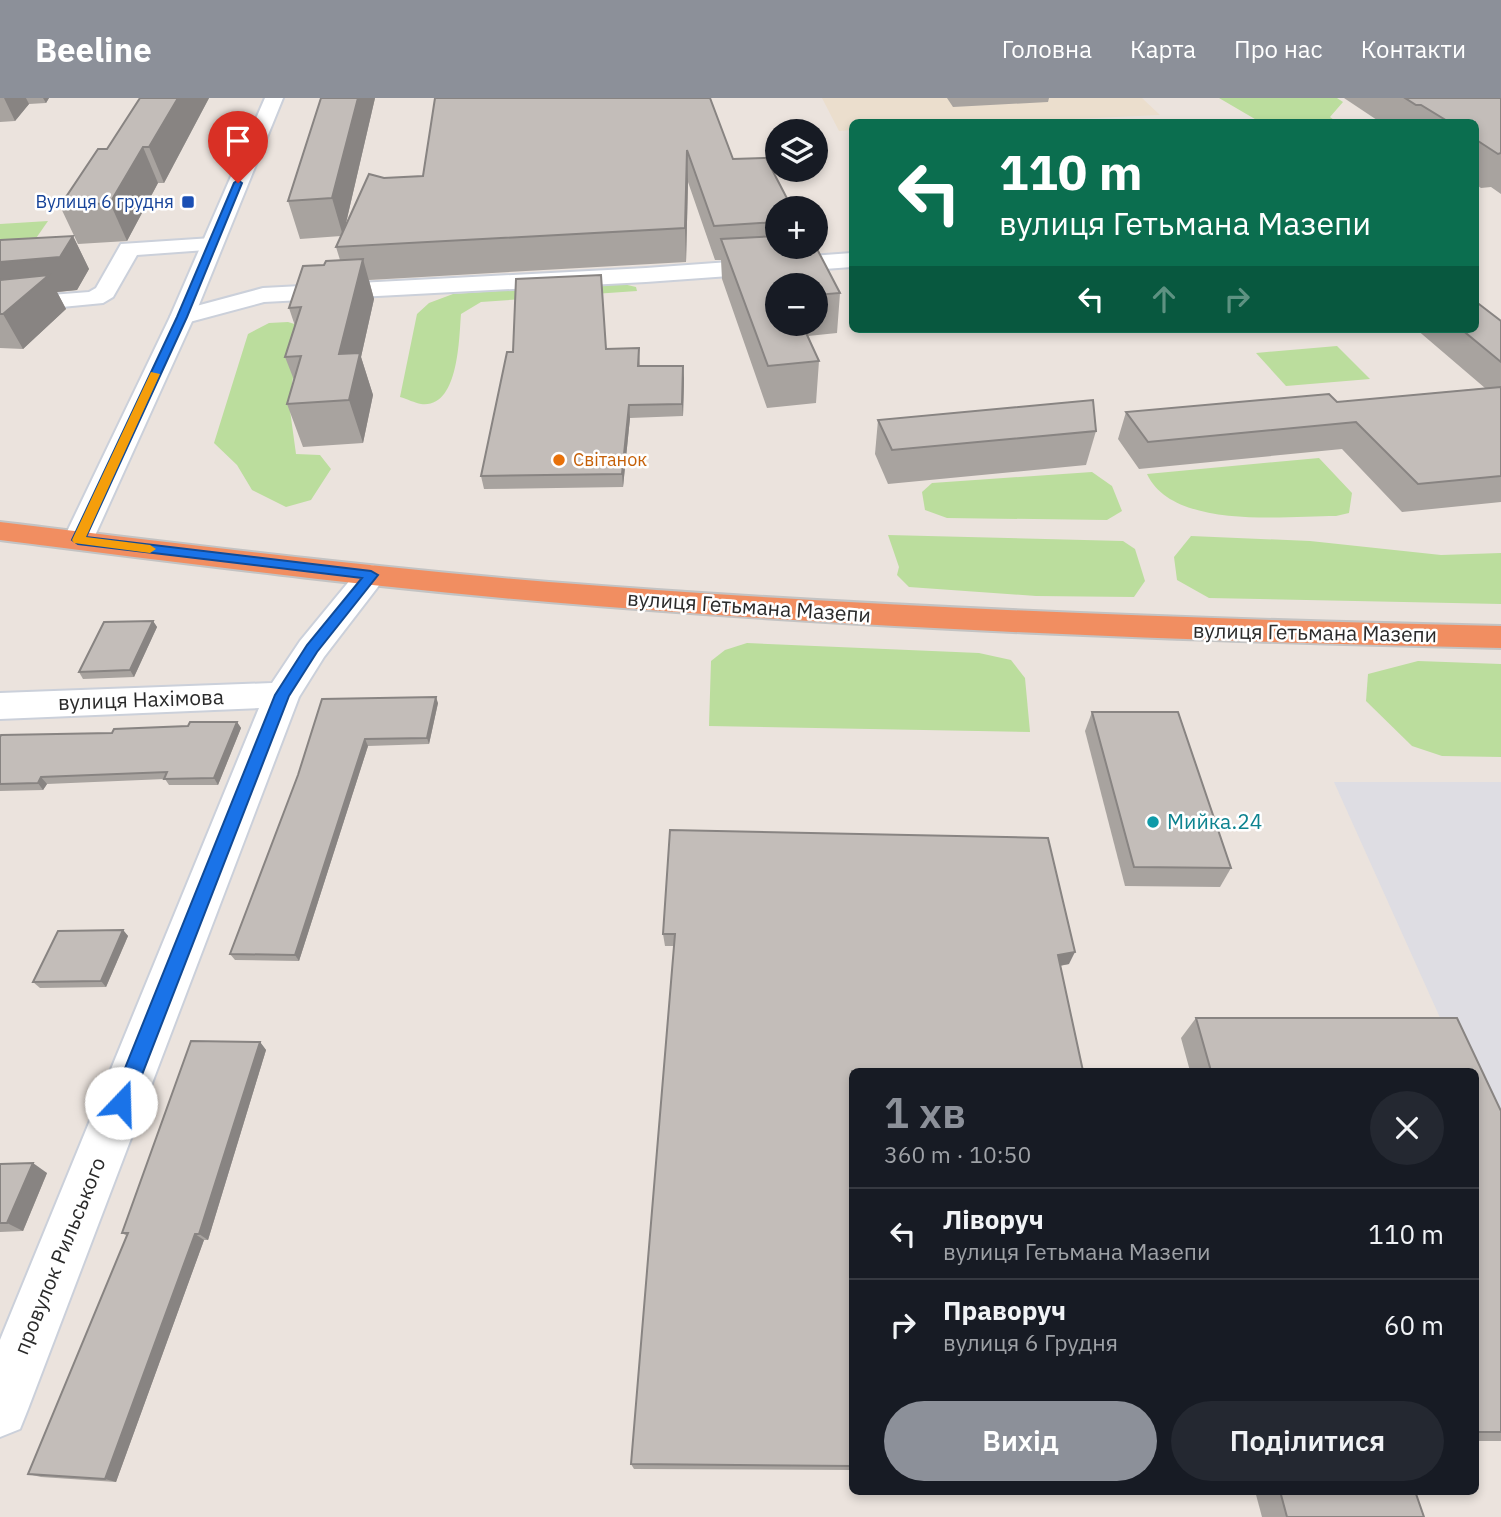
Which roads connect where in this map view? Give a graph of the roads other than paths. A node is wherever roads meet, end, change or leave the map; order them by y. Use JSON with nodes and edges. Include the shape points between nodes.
{"nodes":[{"id":1,"x":274,"y":98,"type":"edge"},
{"id":2,"x":212,"y":244,"type":"junction"},
{"id":3,"x":849,"y":260,"type":"edge"},
{"id":4,"x":0,"y":306,"type":"edge"},
{"id":5,"x":182,"y":317,"type":"junction"},
{"id":6,"x":0,"y":531,"type":"edge"},
{"id":7,"x":78,"y":540,"type":"junction"},
{"id":8,"x":371,"y":575,"type":"junction"},
{"id":9,"x":1501,"y":637,"type":"edge"},
{"id":10,"x":282,"y":695,"type":"junction"},
{"id":11,"x":0,"y":706,"type":"edge"},
{"id":12,"x":0,"y":1409,"type":"edge"}],
"edges":[{"from":1,"to":2,"type":"street"},
{"from":2,"to":4,"type":"street","via":[[130,249],[105,292],[95,298]]},
{"from":2,"to":5,"type":"street"},
{"from":3,"to":5,"type":"street","via":[[263,295]]},
{"from":5,"to":7,"type":"street"},
{"from":6,"to":7,"type":"highway","name":"вулиця Гетьмана Мазепи"},
{"from":7,"to":8,"type":"highway","name":"вулиця Гетьмана Мазепи"},
{"from":8,"to":9,"type":"highway","name":"вулиця Гетьмана Мазепи","via":[[994,623]]},
{"from":8,"to":10,"type":"street","name":"провулок Рильського"},
{"from":10,"to":11,"type":"street","name":"вулиця Нахімова"},
{"from":10,"to":12,"type":"street","name":"провулок Рильського"}]}
